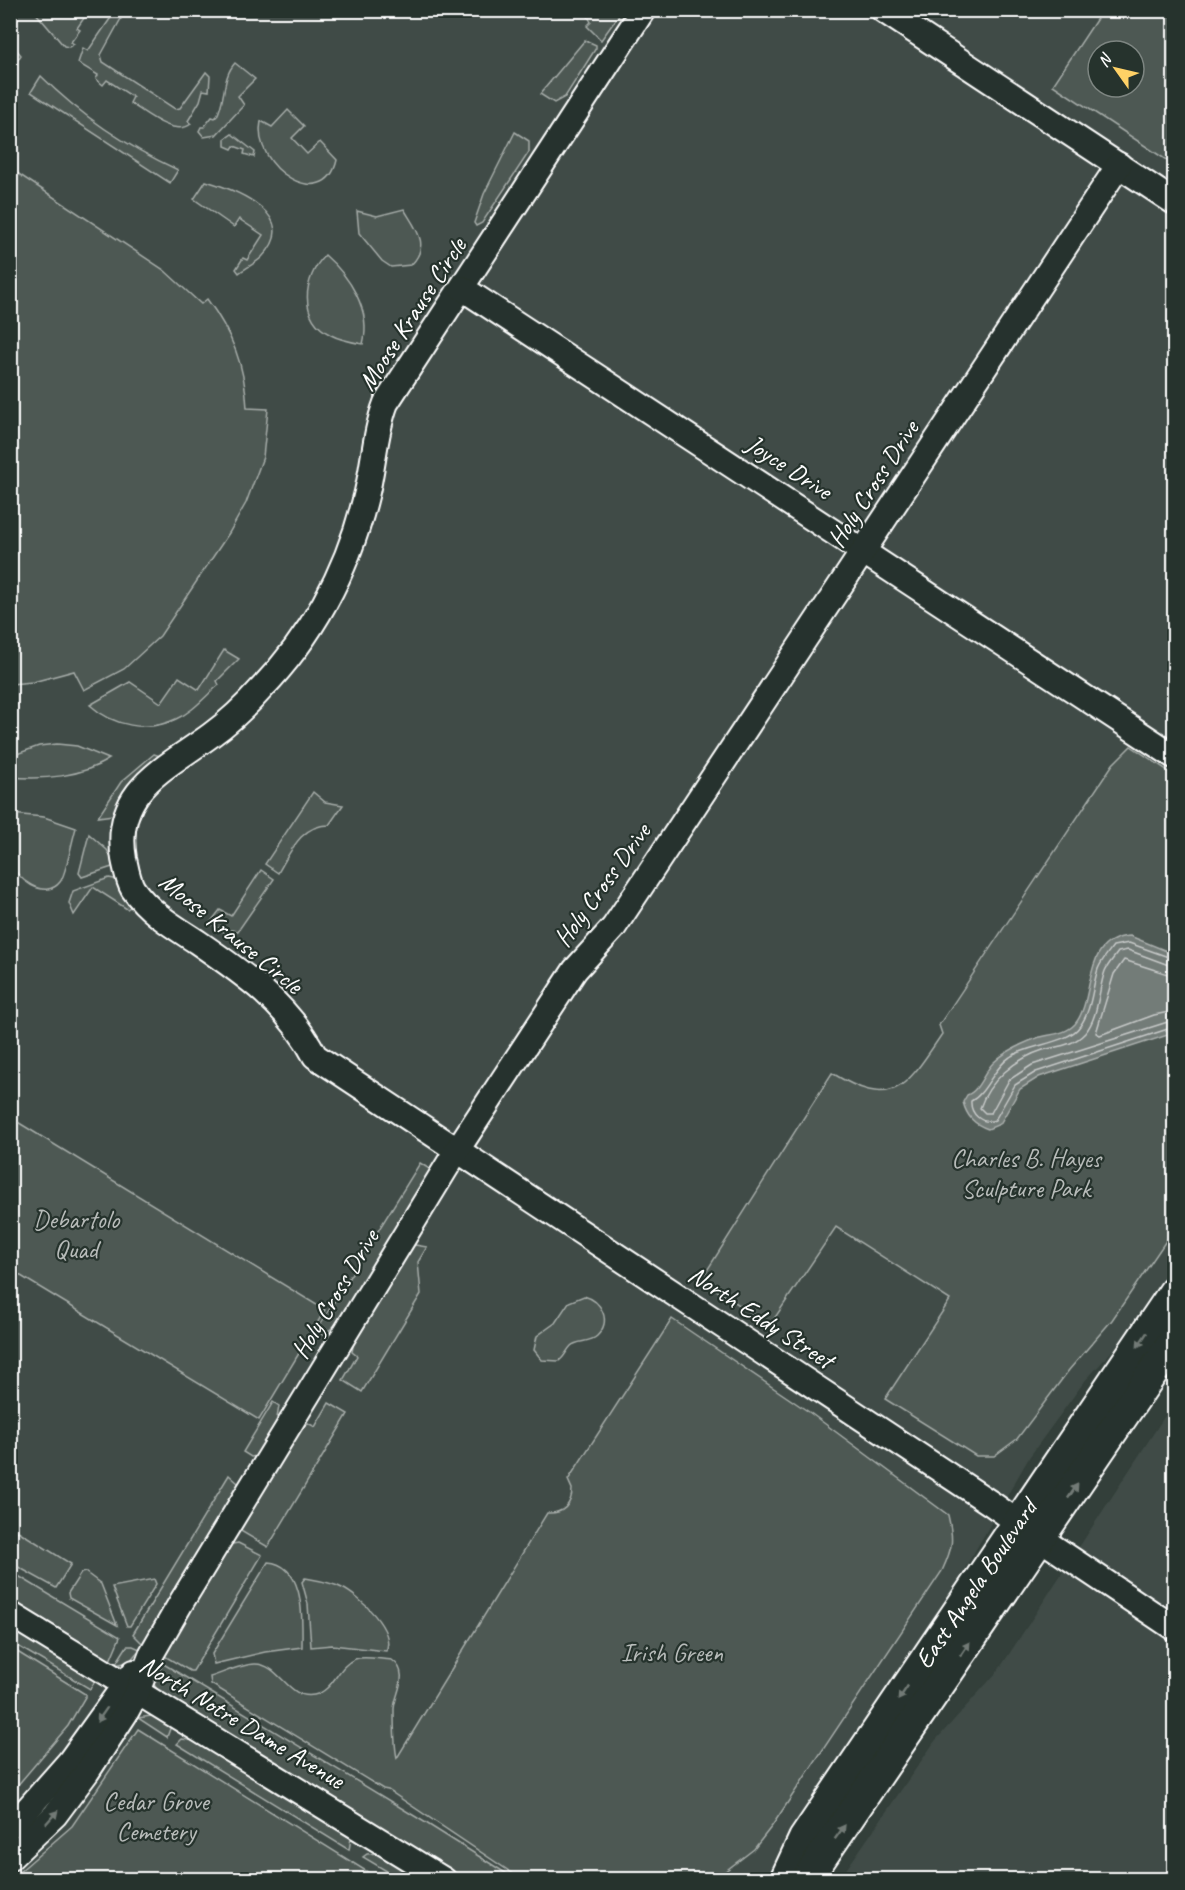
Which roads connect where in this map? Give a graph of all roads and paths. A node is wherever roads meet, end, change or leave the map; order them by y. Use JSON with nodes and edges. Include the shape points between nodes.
{"nodes":[{"id":1,"x":643,"y":10,"type":"edge"},
{"id":2,"x":883,"y":10,"type":"edge"},
{"id":3,"x":1119,"y":165,"type":"junction"},
{"id":4,"x":1174,"y":202,"type":"edge"},
{"id":5,"x":462,"y":288,"type":"junction"},
{"id":6,"x":864,"y":550,"type":"junction"},
{"id":7,"x":1174,"y":756,"type":"edge"},
{"id":8,"x":315,"y":1056,"type":"joint"},
{"id":9,"x":457,"y":1150,"type":"junction"},
{"id":10,"x":1174,"y":1292,"type":"edge"},
{"id":11,"x":1174,"y":1341,"type":"edge"},
{"id":12,"x":1029,"y":1531,"type":"junction"},
{"id":13,"x":10,"y":1614,"type":"edge"},
{"id":14,"x":1174,"y":1628,"type":"edge"},
{"id":15,"x":130,"y":1688,"type":"junction"},
{"id":16,"x":10,"y":1825,"type":"edge"},
{"id":17,"x":10,"y":1858,"type":"edge"},
{"id":18,"x":444,"y":1880,"type":"edge"},
{"id":19,"x":785,"y":1880,"type":"edge"},
{"id":20,"x":806,"y":1880,"type":"edge"}],
"edges":[{"from":1,"to":5,"type":"street","name":"Moose Krause Circle"},
{"from":2,"to":3,"type":"street"},
{"from":3,"to":4,"type":"street"},
{"from":3,"to":6,"type":"street","name":"Holy Cross Drive"},
{"from":5,"to":6,"type":"street","name":"Joyce Drive"},
{"from":5,"to":8,"type":"street","name":"Moose Krause Circle","via":[[386,403],[350,548],[307,632],[288,659],[236,714],[147,782],[122,826],[121,839],[132,888],[157,915],[270,995],[306,1038]]},
{"from":6,"to":7,"type":"street","name":"Joyce Drive"},
{"from":6,"to":9,"type":"street","name":"Holy Cross Drive","via":[[614,927],[575,970]]},
{"from":8,"to":9,"type":"street","name":"North Eddy Street"},
{"from":9,"to":12,"type":"street","name":"North Eddy Street"},
{"from":9,"to":15,"type":"street","name":"Holy Cross Drive"},
{"from":10,"to":12,"type":"main road","name":"East Angela Boulevard","one_way":true},
{"from":12,"to":11,"type":"main road","name":"East Angela Boulevard","one_way":true},
{"from":12,"to":14,"type":"street","name":"North Eddy Street"},
{"from":12,"to":19,"type":"main road","name":"East Angela Boulevard","one_way":true,"via":[[804,1839]]},
{"from":20,"to":12,"type":"main road","name":"East Angela Boulevard","one_way":true},
{"from":13,"to":15,"type":"street","name":"North Notre Dame Avenue"},
{"from":15,"to":16,"type":"street","name":"Holy Cross Drive","one_way":true},
{"from":17,"to":15,"type":"street","name":"Holy Cross Drive","one_way":true,"via":[[55,1815],[87,1772]]},
{"from":15,"to":18,"type":"street","name":"North Notre Dame Avenue"}]}
